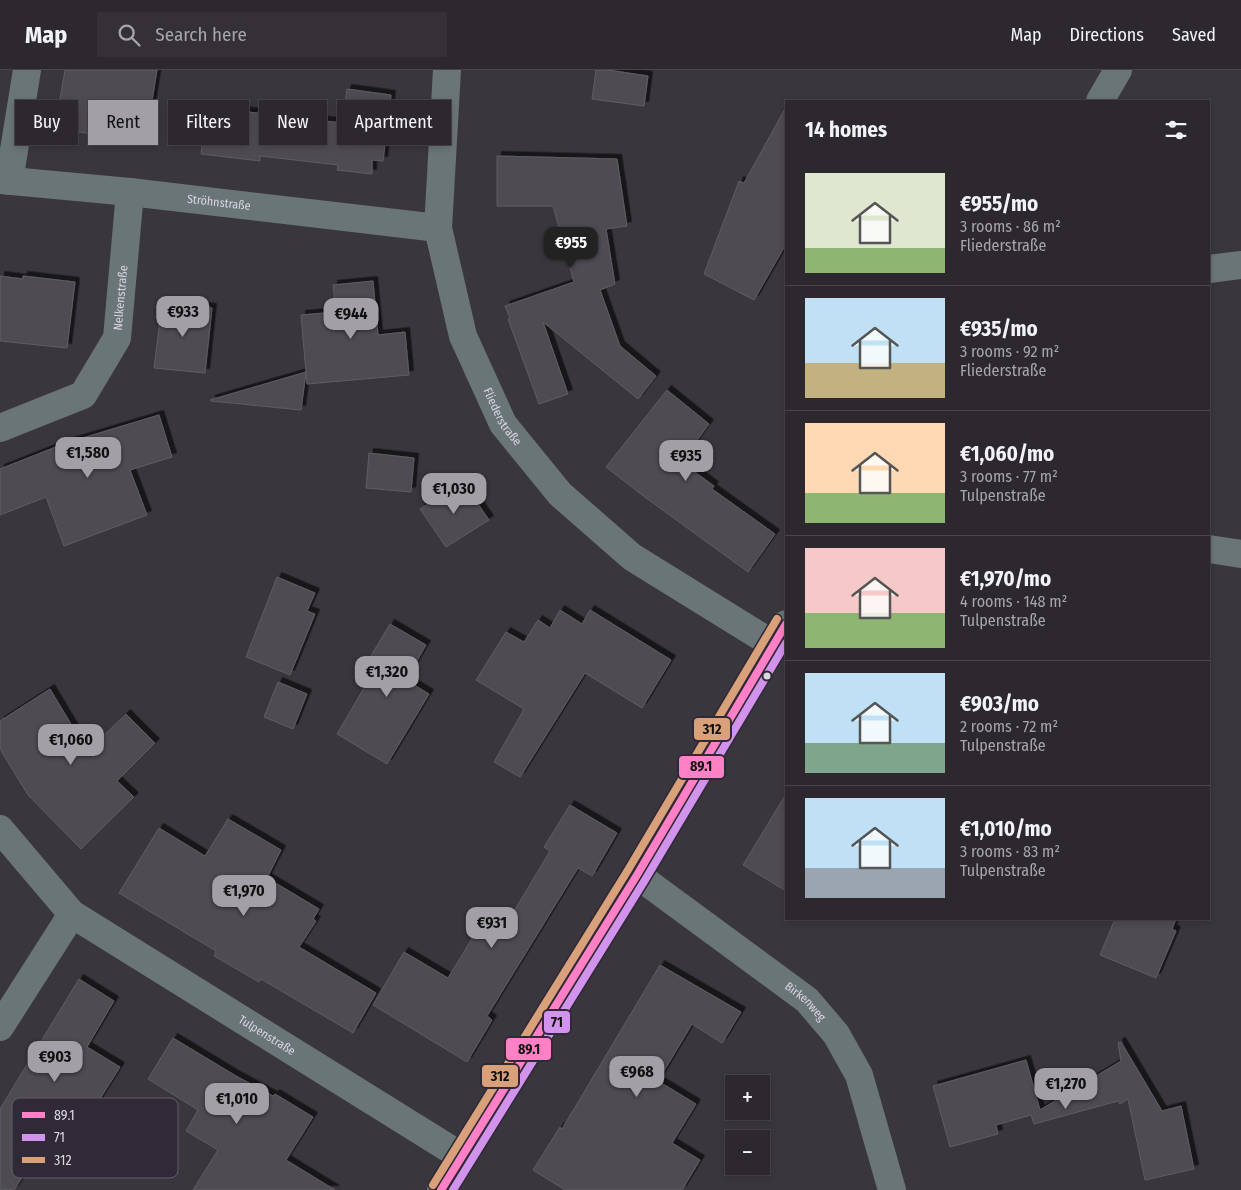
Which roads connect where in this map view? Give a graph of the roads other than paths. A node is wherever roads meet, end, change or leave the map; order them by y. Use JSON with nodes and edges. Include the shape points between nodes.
{"nodes":[{"id":1,"x":27,"y":70,"type":"edge"},
{"id":2,"x":446,"y":70,"type":"edge"},
{"id":3,"x":1118,"y":70,"type":"edge"},
{"id":4,"x":1101,"y":100,"type":"edge"},
{"id":5,"x":4,"y":180,"type":"edge"},
{"id":6,"x":130,"y":192,"type":"junction"},
{"id":7,"x":438,"y":228,"type":"junction"},
{"id":8,"x":1241,"y":264,"type":"edge"},
{"id":9,"x":1210,"y":269,"type":"edge"},
{"id":10,"x":0,"y":428,"type":"edge"},
{"id":11,"x":1210,"y":549,"type":"edge"},
{"id":12,"x":1241,"y":554,"type":"edge"},
{"id":13,"x":780,"y":634,"type":"edge"},
{"id":14,"x":0,"y":829,"type":"edge"},
{"id":15,"x":637,"y":875,"type":"junction"},
{"id":16,"x":72,"y":914,"type":"junction"},
{"id":17,"x":0,"y":1027,"type":"edge"},
{"id":18,"x":462,"y":1156,"type":"junction"},
{"id":19,"x":441,"y":1190,"type":"edge"},
{"id":20,"x":892,"y":1190,"type":"edge"}],
"edges":[{"from":1,"to":5,"type":"street"},
{"from":2,"to":7,"type":"street","name":"Fliederstraße"},
{"from":3,"to":4,"type":"street"},
{"from":5,"to":6,"type":"street","name":"Ströhnstraße"},
{"from":6,"to":7,"type":"street","name":"Ströhnstraße"},
{"from":6,"to":10,"type":"street","name":"Nelkenstraße","via":[[117,338],[83,395]]},
{"from":7,"to":13,"type":"street","name":"Fliederstraße","via":[[463,336],[503,424],[560,494],[632,557]]},
{"from":8,"to":9,"type":"street"},
{"from":11,"to":12,"type":"street"},
{"from":13,"to":15,"type":"street"},
{"from":14,"to":16,"type":"street","name":"Tulpenstraße"},
{"from":15,"to":18,"type":"street"},
{"from":15,"to":20,"type":"street","name":"Birkenweg","via":[[807,1000],[836,1034],[859,1075]]},
{"from":16,"to":17,"type":"street"},
{"from":16,"to":18,"type":"street","name":"Tulpenstraße"},
{"from":18,"to":19,"type":"street"}]}
